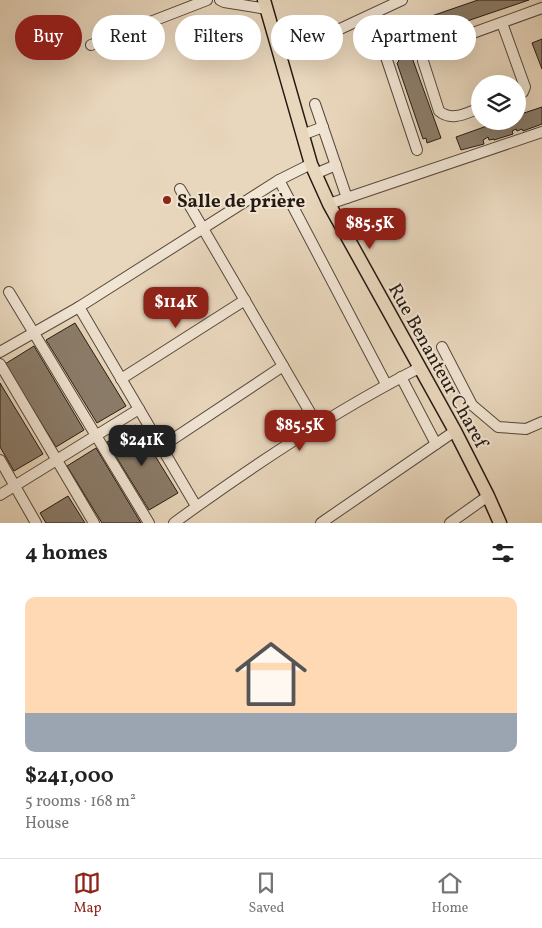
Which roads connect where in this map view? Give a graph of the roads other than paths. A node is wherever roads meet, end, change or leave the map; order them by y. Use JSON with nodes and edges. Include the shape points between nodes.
{"nodes":[{"id":1,"x":207,"y":0,"type":"edge"},
{"id":2,"x":220,"y":0,"type":"edge"},
{"id":3,"x":402,"y":0,"type":"edge"},
{"id":4,"x":266,"y":4,"type":"edge"},
{"id":5,"x":542,"y":8,"type":"edge"},
{"id":6,"x":372,"y":15,"type":"edge"},
{"id":7,"x":502,"y":22,"type":"junction"},
{"id":8,"x":271,"y":23,"type":"edge"},
{"id":9,"x":91,"y":45,"type":"dead end"},
{"id":10,"x":281,"y":60,"type":"edge"},
{"id":11,"x":387,"y":60,"type":"edge"},
{"id":12,"x":521,"y":75,"type":"edge"},
{"id":13,"x":315,"y":104,"type":"dead end"},
{"id":14,"x":471,"y":111,"type":"edge"},
{"id":15,"x":323,"y":127,"type":"junction"},
{"id":16,"x":542,"y":132,"type":"edge"},
{"id":17,"x":302,"y":135,"type":"junction"},
{"id":18,"x":417,"y":150,"type":"dead end"},
{"id":19,"x":336,"y":165,"type":"junction"},
{"id":20,"x":313,"y":169,"type":"junction"},
{"id":21,"x":280,"y":180,"type":"junction"},
{"id":22,"x":180,"y":189,"type":"dead end"},
{"id":23,"x":347,"y":198,"type":"junction"},
{"id":24,"x":330,"y":204,"type":"junction"},
{"id":25,"x":203,"y":229,"type":"junction"},
{"id":26,"x":9,"y":292,"type":"dead end"},
{"id":27,"x":244,"y":300,"type":"junction"},
{"id":28,"x":79,"y":307,"type":"junction"},
{"id":29,"x":33,"y":333,"type":"junction"},
{"id":30,"x":442,"y":347,"type":"dead end"},
{"id":31,"x":0,"y":352,"type":"edge"},
{"id":32,"x":0,"y":364,"type":"edge"},
{"id":33,"x":283,"y":366,"type":"junction"},
{"id":34,"x":419,"y":368,"type":"junction"},
{"id":35,"x":401,"y":377,"type":"junction"},
{"id":36,"x":121,"y":379,"type":"junction"},
{"id":37,"x":386,"y":384,"type":"junction"},
{"id":38,"x":139,"y":409,"type":"junction"},
{"id":39,"x":542,"y":422,"type":"edge"},
{"id":40,"x":318,"y":426,"type":"junction"},
{"id":41,"x":455,"y":431,"type":"junction"},
{"id":42,"x":95,"y":436,"type":"junction"},
{"id":43,"x":436,"y":444,"type":"junction"},
{"id":44,"x":161,"y":447,"type":"junction"},
{"id":45,"x":0,"y":460,"type":"edge"},
{"id":46,"x":56,"y":460,"type":"junction"},
{"id":47,"x":16,"y":486,"type":"junction"},
{"id":48,"x":0,"y":495,"type":"edge"},
{"id":49,"x":488,"y":496,"type":"junction"},
{"id":50,"x":196,"y":506,"type":"junction"},
{"id":51,"x":326,"y":521,"type":"edge"},
{"id":52,"x":36,"y":523,"type":"edge"},
{"id":53,"x":94,"y":523,"type":"edge"},
{"id":54,"x":149,"y":523,"type":"edge"},
{"id":55,"x":174,"y":523,"type":"edge"},
{"id":56,"x":450,"y":523,"type":"edge"},
{"id":57,"x":500,"y":523,"type":"edge"},
{"id":58,"x":508,"y":523,"type":"edge"}],
"edges":[{"from":1,"to":9,"type":"street"},
{"from":2,"to":4,"type":"street"},
{"from":3,"to":6,"type":"street"},
{"from":4,"to":8,"type":"main road","name":"Rue Benanteur Charef"},
{"from":5,"to":7,"type":"street"},
{"from":7,"to":12,"type":"street"},
{"from":7,"to":14,"type":"street","via":[[434,46],[423,56],[440,111],[454,118]]},
{"from":10,"to":17,"type":"main road","name":"Rue Benanteur Charef"},
{"from":11,"to":18,"type":"street"},
{"from":13,"to":15,"type":"street"},
{"from":15,"to":17,"type":"street"},
{"from":15,"to":19,"type":"street"},
{"from":16,"to":23,"type":"street"},
{"from":17,"to":20,"type":"main road","name":"Rue Benanteur Charef"},
{"from":19,"to":20,"type":"street"},
{"from":19,"to":23,"type":"street"},
{"from":20,"to":21,"type":"street"},
{"from":20,"to":24,"type":"main road","name":"Rue Benanteur Charef"},
{"from":21,"to":25,"type":"street"},
{"from":21,"to":37,"type":"street"},
{"from":22,"to":25,"type":"street"},
{"from":23,"to":24,"type":"street"},
{"from":24,"to":34,"type":"main road","name":"Rue Benanteur Charef"},
{"from":25,"to":27,"type":"street"},
{"from":25,"to":28,"type":"street"},
{"from":26,"to":29,"type":"street"},
{"from":27,"to":33,"type":"street"},
{"from":27,"to":36,"type":"street"},
{"from":28,"to":29,"type":"street"},
{"from":28,"to":36,"type":"street"},
{"from":29,"to":31,"type":"street"},
{"from":29,"to":42,"type":"street"},
{"from":30,"to":39,"type":"street","via":[[472,405],[498,427],[526,428]]},
{"from":32,"to":46,"type":"street"},
{"from":33,"to":40,"type":"street"},
{"from":33,"to":44,"type":"street"},
{"from":34,"to":35,"type":"street"},
{"from":34,"to":41,"type":"main road","name":"Rue Benanteur Charef"},
{"from":35,"to":37,"type":"street"},
{"from":35,"to":43,"type":"street"},
{"from":36,"to":38,"type":"street"},
{"from":37,"to":40,"type":"street"},
{"from":38,"to":42,"type":"street"},
{"from":38,"to":44,"type":"street"},
{"from":40,"to":50,"type":"street"},
{"from":41,"to":43,"type":"street"},
{"from":41,"to":49,"type":"main road","name":"Rue Benanteur Charef"},
{"from":42,"to":46,"type":"street"},
{"from":42,"to":54,"type":"street"},
{"from":43,"to":51,"type":"street"},
{"from":44,"to":50,"type":"street"},
{"from":45,"to":47,"type":"street"},
{"from":46,"to":47,"type":"street"},
{"from":46,"to":53,"type":"street"},
{"from":47,"to":48,"type":"street"},
{"from":47,"to":52,"type":"street"},
{"from":49,"to":56,"type":"street"},
{"from":49,"to":57,"type":"main road","name":"Rue Benanteur Charef"},
{"from":49,"to":58,"type":"main road","name":"Rue Benanteur Charef"},
{"from":50,"to":55,"type":"street"}]}
